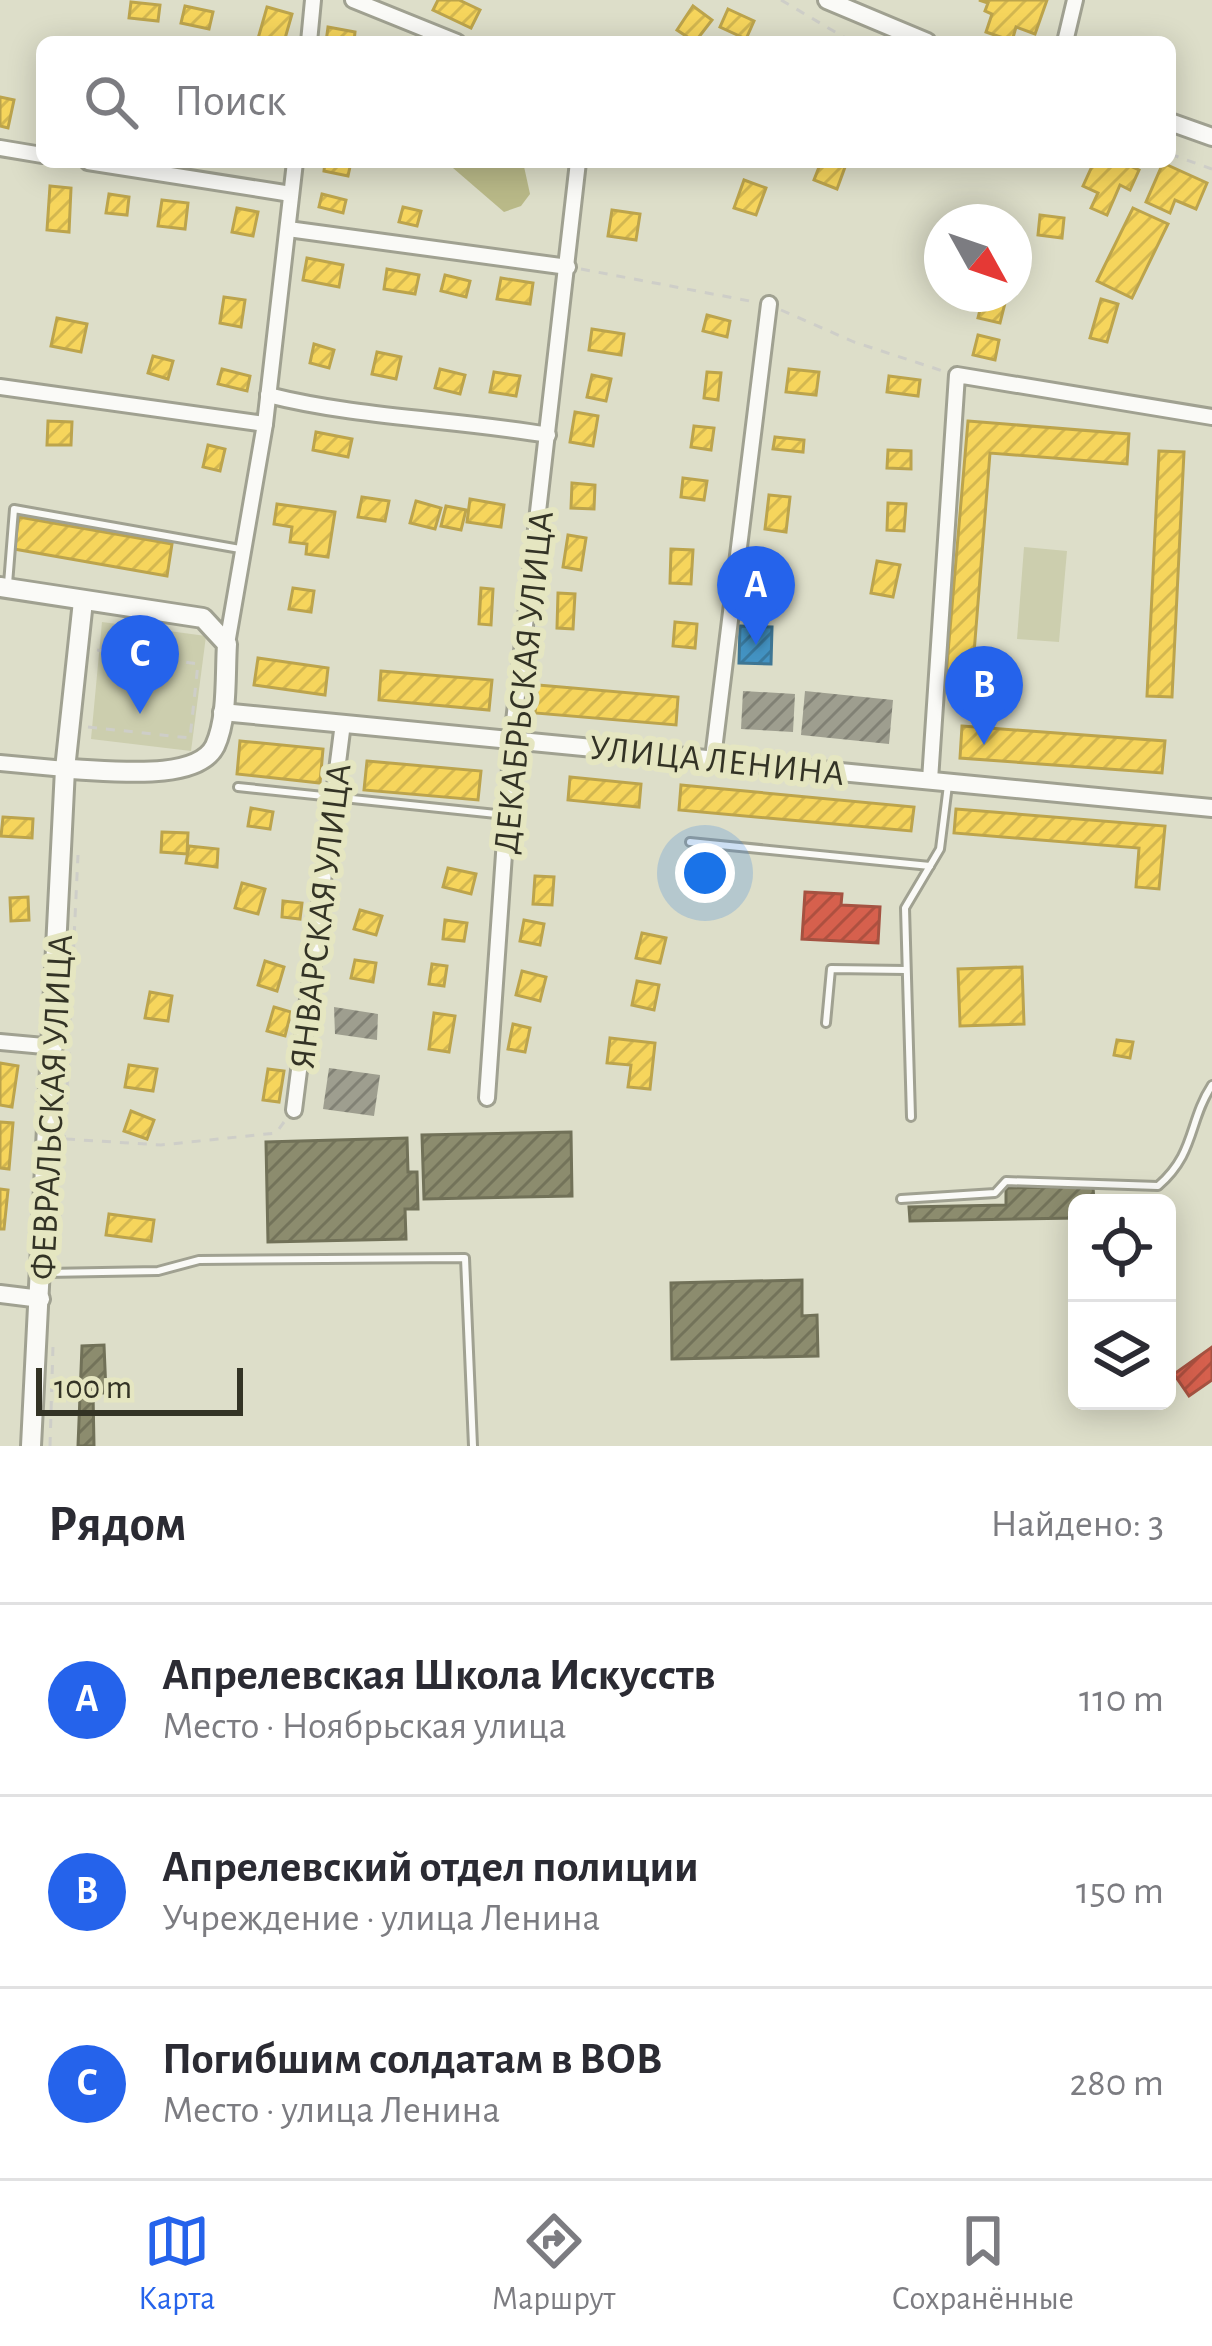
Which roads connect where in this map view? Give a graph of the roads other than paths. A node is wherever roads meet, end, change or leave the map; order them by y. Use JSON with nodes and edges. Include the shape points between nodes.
{"nodes":[{"id":1,"x":314,"y":0,"type":"edge"},
{"id":2,"x":353,"y":0,"type":"edge"},
{"id":3,"x":827,"y":0,"type":"edge"},
{"id":4,"x":1076,"y":0,"type":"edge"},
{"id":5,"x":311,"y":36,"type":"edge"},
{"id":6,"x":442,"y":36,"type":"edge"},
{"id":7,"x":913,"y":36,"type":"edge"},
{"id":8,"x":1067,"y":36,"type":"edge"},
{"id":9,"x":1176,"y":124,"type":"edge"},
{"id":10,"x":1212,"y":137,"type":"edge"},
{"id":11,"x":0,"y":148,"type":"edge"},
{"id":12,"x":36,"y":154,"type":"edge"},
{"id":13,"x":126,"y":168,"type":"edge"},
{"id":14,"x":294,"y":168,"type":"edge"},
{"id":15,"x":577,"y":168,"type":"edge"},
{"id":16,"x":291,"y":194,"type":"junction"},
{"id":17,"x":288,"y":229,"type":"junction"},
{"id":18,"x":568,"y":267,"type":"junction"},
{"id":19,"x":769,"y":304,"type":"dead end"},
{"id":20,"x":0,"y":387,"type":"edge"},
{"id":21,"x":268,"y":395,"type":"junction"},
{"id":22,"x":1212,"y":416,"type":"edge"},
{"id":23,"x":265,"y":424,"type":"junction"},
{"id":24,"x":548,"y":435,"type":"junction"},
{"id":25,"x":243,"y":550,"type":"junction"},
{"id":26,"x":4,"y":588,"type":"edge"},
{"id":27,"x":82,"y":601,"type":"junction"},
{"id":28,"x":227,"y":644,"type":"junction"},
{"id":29,"x":222,"y":712,"type":"junction"},
{"id":30,"x":343,"y":723,"type":"junction"},
{"id":31,"x":512,"y":739,"type":"junction"},
{"id":32,"x":712,"y":758,"type":"junction"},
{"id":33,"x":0,"y":763,"type":"edge"},
{"id":34,"x":65,"y":769,"type":"junction"},
{"id":35,"x":939,"y":781,"type":"junction"},
{"id":36,"x":238,"y":788,"type":"dead end"},
{"id":37,"x":334,"y":799,"type":"junction"},
{"id":38,"x":1212,"y":808,"type":"edge"},
{"id":39,"x":506,"y":815,"type":"junction"},
{"id":40,"x":690,"y":842,"type":"dead end"},
{"id":41,"x":930,"y":866,"type":"junction"},
{"id":42,"x":906,"y":970,"type":"junction"},
{"id":43,"x":826,"y":1023,"type":"dead end"},
{"id":44,"x":0,"y":1042,"type":"edge"},
{"id":45,"x":55,"y":1047,"type":"junction"},
{"id":46,"x":1212,"y":1085,"type":"edge"},
{"id":47,"x":487,"y":1098,"type":"dead end"},
{"id":48,"x":294,"y":1110,"type":"road end"},
{"id":49,"x":911,"y":1117,"type":"dead end"},
{"id":50,"x":901,"y":1199,"type":"dead end"},
{"id":51,"x":42,"y":1273,"type":"junction"},
{"id":52,"x":0,"y":1294,"type":"edge"},
{"id":53,"x":41,"y":1299,"type":"junction"},
{"id":54,"x":31,"y":1446,"type":"edge"},
{"id":55,"x":473,"y":1446,"type":"edge"}],
"edges":[{"from":1,"to":5,"type":"street"},
{"from":2,"to":6,"type":"street"},
{"from":3,"to":7,"type":"street"},
{"from":4,"to":8,"type":"street"},
{"from":9,"to":10,"type":"street"},
{"from":11,"to":12,"type":"street"},
{"from":13,"to":16,"type":"street"},
{"from":14,"to":16,"type":"street"},
{"from":15,"to":18,"type":"street","name":"ДЕКАБРЬСКАЯ УЛИЦА"},
{"from":16,"to":17,"type":"street"},
{"from":17,"to":18,"type":"street"},
{"from":17,"to":21,"type":"street"},
{"from":18,"to":24,"type":"street","name":"ДЕКАБРЬСКАЯ УЛИЦА"},
{"from":19,"to":32,"type":"street"},
{"from":20,"to":23,"type":"street"},
{"from":21,"to":23,"type":"street"},
{"from":21,"to":24,"type":"street"},
{"from":22,"to":35,"type":"street","via":[[957,375]]},
{"from":23,"to":25,"type":"street"},
{"from":24,"to":31,"type":"street","name":"ДЕКАБРЬСКАЯ УЛИЦА"},
{"from":25,"to":26,"type":"lane","via":[[14,509]]},
{"from":25,"to":28,"type":"street"},
{"from":26,"to":27,"type":"main road"},
{"from":27,"to":28,"type":"main road","via":[[203,618]]},
{"from":27,"to":34,"type":"main road","name":"ФЕВРАЛЬСКАЯ УЛИЦА"},
{"from":28,"to":29,"type":"main road"},
{"from":29,"to":30,"type":"street","name":"УЛИЦА ЛЕНИНА"},
{"from":29,"to":34,"type":"main road","via":[[215,746],[182,770]]},
{"from":30,"to":31,"type":"street","name":"УЛИЦА ЛЕНИНА"},
{"from":30,"to":37,"type":"street","name":"ЯНВАРСКАЯ УЛИЦА"},
{"from":31,"to":32,"type":"street","name":"УЛИЦА ЛЕНИНА"},
{"from":31,"to":39,"type":"street","name":"ДЕКАБРЬСКАЯ УЛИЦА"},
{"from":32,"to":35,"type":"street","name":"УЛИЦА ЛЕНИНА"},
{"from":33,"to":34,"type":"street"},
{"from":34,"to":45,"type":"main road","name":"ФЕВРАЛЬСКАЯ УЛИЦА"},
{"from":35,"to":38,"type":"street","name":"УЛИЦА ЛЕНИНА"},
{"from":35,"to":41,"type":"lane","via":[[940,849]]},
{"from":36,"to":37,"type":"lane"},
{"from":37,"to":39,"type":"lane"},
{"from":37,"to":48,"type":"street","name":"ЯНВАРСКАЯ УЛИЦА"},
{"from":39,"to":47,"type":"street","name":"ДЕКАБРЬСКАЯ УЛИЦА"},
{"from":40,"to":41,"type":"lane"},
{"from":41,"to":42,"type":"lane","via":[[904,908]]},
{"from":42,"to":43,"type":"lane","via":[[831,968]]},
{"from":42,"to":49,"type":"lane"},
{"from":44,"to":45,"type":"street"},
{"from":45,"to":51,"type":"main road","name":"ФЕВРАЛЬСКАЯ УЛИЦА"},
{"from":46,"to":50,"type":"lane","via":[[1178,1169],[1158,1186],[1006,1181],[995,1193]]},
{"from":51,"to":53,"type":"main road","name":"ФЕВРАЛЬСКАЯ УЛИЦА"},
{"from":51,"to":55,"type":"lane","via":[[158,1271],[199,1260],[465,1258]]},
{"from":52,"to":53,"type":"street"},
{"from":53,"to":54,"type":"main road","name":"ФЕВРАЛЬСКАЯ УЛИЦА"}]}
